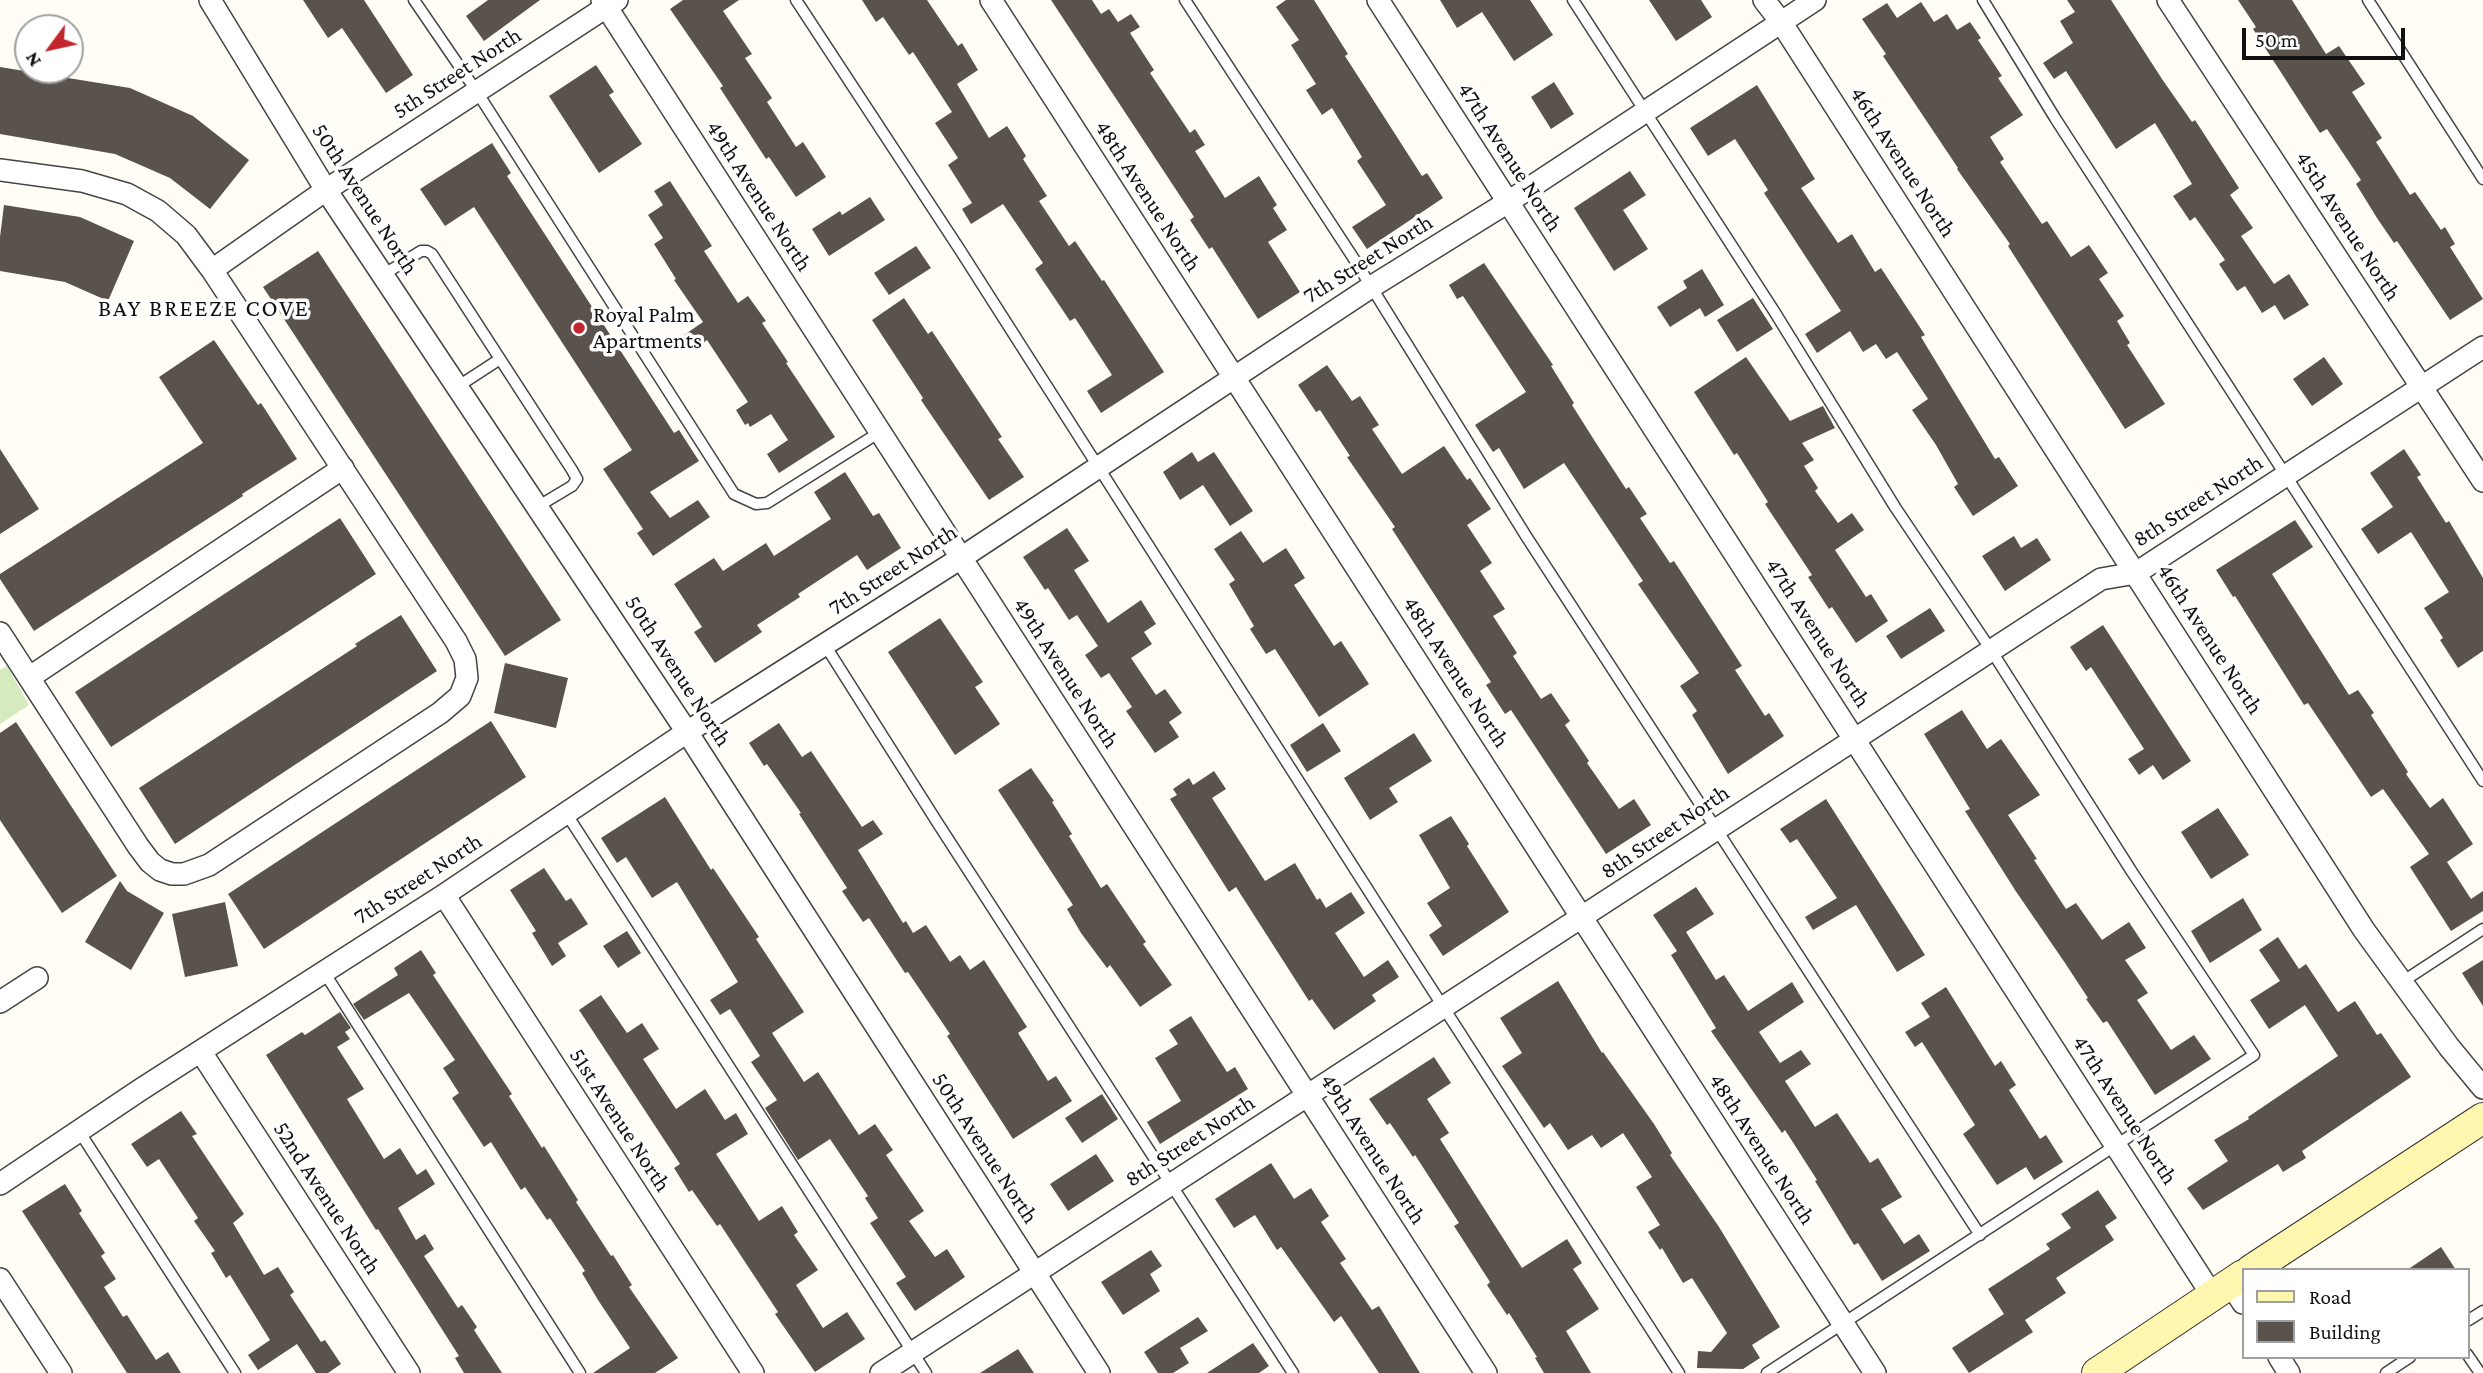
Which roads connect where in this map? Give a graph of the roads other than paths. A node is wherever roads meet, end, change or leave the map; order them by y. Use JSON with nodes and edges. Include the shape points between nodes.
{"nodes":[{"id":1,"x":209,"y":0,"type":"edge"},
{"id":2,"x":414,"y":0,"type":"edge"},
{"id":3,"x":796,"y":0,"type":"edge"},
{"id":4,"x":991,"y":0,"type":"edge"},
{"id":5,"x":1185,"y":0,"type":"edge"},
{"id":6,"x":1378,"y":0,"type":"edge"},
{"id":7,"x":1573,"y":0,"type":"edge"},
{"id":8,"x":1764,"y":0,"type":"edge"},
{"id":9,"x":1815,"y":0,"type":"edge"},
{"id":10,"x":1983,"y":0,"type":"edge"},
{"id":11,"x":2168,"y":0,"type":"edge"},
{"id":12,"x":2368,"y":0,"type":"edge"},
{"id":13,"x":609,"y":2,"type":"edge"},
{"id":14,"x":1781,"y":22,"type":"junction"},
{"id":15,"x":477,"y":92,"type":"junction"},
{"id":16,"x":1644,"y":111,"type":"junction"},
{"id":17,"x":0,"y":170,"type":"edge"},
{"id":18,"x":2483,"y":179,"type":"edge"},
{"id":19,"x":326,"y":190,"type":"junction"},
{"id":20,"x":1508,"y":202,"type":"junction"},
{"id":21,"x":212,"y":270,"type":"junction"},
{"id":22,"x":383,"y":275,"type":"junction"},
{"id":23,"x":1371,"y":287,"type":"junction"},
{"id":24,"x":2483,"y":347,"type":"edge"},
{"id":25,"x":500,"y":359,"type":"junction"},
{"id":26,"x":1234,"y":377,"type":"junction"},
{"id":27,"x":2421,"y":386,"type":"junction"},
{"id":28,"x":457,"y":387,"type":"junction"},
{"id":29,"x":880,"y":432,"type":"junction"},
{"id":30,"x":343,"y":468,"type":"junction"},
{"id":31,"x":1097,"y":468,"type":"junction"},
{"id":32,"x":2286,"y":475,"type":"junction"},
{"id":33,"x":2483,"y":481,"type":"edge"},
{"id":34,"x":537,"y":507,"type":"junction"},
{"id":35,"x":961,"y":558,"type":"junction"},
{"id":36,"x":2137,"y":573,"type":"junction"},
{"id":37,"x":0,"y":633,"type":"edge"},
{"id":38,"x":825,"y":645,"type":"junction"},
{"id":39,"x":1991,"y":650,"type":"junction"},
{"id":40,"x":30,"y":677,"type":"junction"},
{"id":41,"x":687,"y":732,"type":"junction"},
{"id":42,"x":1854,"y":738,"type":"junction"},
{"id":43,"x":2483,"y":781,"type":"edge"},
{"id":44,"x":566,"y":813,"type":"junction"},
{"id":45,"x":1716,"y":828,"type":"junction"},
{"id":46,"x":444,"y":895,"type":"junction"},
{"id":47,"x":1584,"y":918,"type":"junction"},
{"id":48,"x":2483,"y":929,"type":"edge"},
{"id":49,"x":324,"y":972,"type":"junction"},
{"id":50,"x":37,"y":978,"type":"dead end"},
{"id":51,"x":2402,"y":982,"type":"junction"},
{"id":52,"x":0,"y":1002,"type":"edge"},
{"id":53,"x":1445,"y":1008,"type":"junction"},
{"id":54,"x":201,"y":1052,"type":"junction"},
{"id":55,"x":2483,"y":1088,"type":"edge"},
{"id":56,"x":1307,"y":1097,"type":"junction"},
{"id":57,"x":2483,"y":1118,"type":"edge"},
{"id":58,"x":79,"y":1131,"type":"junction"},
{"id":59,"x":2117,"y":1146,"type":"junction"},
{"id":60,"x":0,"y":1184,"type":"edge"},
{"id":61,"x":1170,"y":1184,"type":"junction"},
{"id":62,"x":1980,"y":1235,"type":"junction"},
{"id":63,"x":2261,"y":1268,"type":"edge"},
{"id":64,"x":1035,"y":1273,"type":"junction"},
{"id":65,"x":0,"y":1279,"type":"edge"},
{"id":66,"x":2236,"y":1285,"type":"edge"},
{"id":67,"x":1843,"y":1324,"type":"junction"},
{"id":68,"x":912,"y":1352,"type":"junction"},
{"id":69,"x":2469,"y":1357,"type":"edge"},
{"id":70,"x":2407,"y":1359,"type":"edge"},
{"id":71,"x":61,"y":1373,"type":"edge"},
{"id":72,"x":235,"y":1373,"type":"edge"},
{"id":73,"x":409,"y":1373,"type":"edge"},
{"id":74,"x":579,"y":1373,"type":"edge"},
{"id":75,"x":753,"y":1373,"type":"edge"},
{"id":76,"x":881,"y":1373,"type":"edge"},
{"id":77,"x":926,"y":1373,"type":"edge"},
{"id":78,"x":1099,"y":1373,"type":"edge"},
{"id":79,"x":1293,"y":1373,"type":"edge"},
{"id":80,"x":1486,"y":1373,"type":"edge"},
{"id":81,"x":1679,"y":1373,"type":"edge"},
{"id":82,"x":1767,"y":1373,"type":"edge"},
{"id":83,"x":1875,"y":1373,"type":"edge"},
{"id":84,"x":2097,"y":1373,"type":"edge"},
{"id":85,"x":2386,"y":1373,"type":"edge"},
{"id":86,"x":2480,"y":1373,"type":"edge"}],
"edges":[{"from":1,"to":19,"type":"street","name":"50th Avenue North"},
{"from":2,"to":15,"type":"lane"},
{"from":3,"to":31,"type":"lane"},
{"from":4,"to":26,"type":"street","name":"48th Avenue North"},
{"from":5,"to":23,"type":"lane"},
{"from":6,"to":20,"type":"street","name":"47th Avenue North"},
{"from":7,"to":16,"type":"lane"},
{"from":8,"to":14,"type":"street","name":"46th Avenue North"},
{"from":9,"to":14,"type":"street","name":"7th Street North"},
{"from":10,"to":32,"type":"lane"},
{"from":11,"to":27,"type":"street","name":"45th Avenue North"},
{"from":12,"to":18,"type":"lane"},
{"from":13,"to":15,"type":"street","name":"5th Street North"},
{"from":13,"to":29,"type":"street","name":"49th Avenue North"},
{"from":14,"to":16,"type":"street","name":"7th Street North"},
{"from":14,"to":36,"type":"street","name":"46th Avenue North"},
{"from":15,"to":19,"type":"street","name":"5th Street North"},
{"from":15,"to":29,"type":"lane","via":[[734,494],[756,504],[767,503]]},
{"from":16,"to":20,"type":"street","name":"7th Street North"},
{"from":16,"to":39,"type":"lane"},
{"from":17,"to":21,"type":"street","via":[[82,181],[127,194],[158,211],[186,235]]},
{"from":19,"to":21,"type":"street","name":"5th Street North"},
{"from":19,"to":22,"type":"street","name":"50th Avenue North"},
{"from":20,"to":23,"type":"street","name":"7th Street North"},
{"from":20,"to":42,"type":"street","name":"47th Avenue North"},
{"from":21,"to":30,"type":"street"},
{"from":22,"to":25,"type":"lane","via":[[421,251],[432,254]]},
{"from":22,"to":28,"type":"street","name":"50th Avenue North"},
{"from":23,"to":26,"type":"street","name":"7th Street North"},
{"from":23,"to":45,"type":"lane"},
{"from":24,"to":27,"type":"street","name":"8th Street North"},
{"from":25,"to":28,"type":"lane"},
{"from":25,"to":34,"type":"lane","via":[[576,479]]},
{"from":26,"to":31,"type":"street","name":"7th Street North"},
{"from":26,"to":47,"type":"street","name":"48th Avenue North"},
{"from":27,"to":32,"type":"street","name":"8th Street North"},
{"from":27,"to":33,"type":"street","name":"45th Avenue North"},
{"from":28,"to":34,"type":"street","name":"50th Avenue North"},
{"from":29,"to":35,"type":"street","name":"49th Avenue North"},
{"from":30,"to":40,"type":"street"},
{"from":30,"to":40,"type":"street","via":[[465,659],[467,678],[460,696],[440,713],[209,865],[172,874],[150,862],[138,846]]},
{"from":31,"to":35,"type":"street","name":"7th Street North"},
{"from":31,"to":53,"type":"lane"},
{"from":32,"to":36,"type":"street","name":"8th Street North"},
{"from":32,"to":43,"type":"lane"},
{"from":34,"to":41,"type":"street","name":"50th Avenue North"},
{"from":35,"to":38,"type":"street","name":"7th Street North"},
{"from":35,"to":56,"type":"street","name":"49th Avenue North"},
{"from":36,"to":39,"type":"street","name":"8th Street North","via":[[2101,579]]},
{"from":36,"to":51,"type":"street","name":"46th Avenue North","via":[[2364,930]]},
{"from":37,"to":40,"type":"street"},
{"from":38,"to":41,"type":"street","name":"7th Street North"},
{"from":38,"to":61,"type":"lane"},
{"from":39,"to":42,"type":"street","name":"8th Street North"},
{"from":39,"to":59,"type":"lane","via":[[2254,1055]]},
{"from":41,"to":44,"type":"street","name":"7th Street North"},
{"from":41,"to":64,"type":"street","name":"50th Avenue North"},
{"from":42,"to":45,"type":"street","name":"8th Street North"},
{"from":42,"to":59,"type":"street","name":"47th Avenue North"},
{"from":44,"to":46,"type":"street","name":"7th Street North"},
{"from":44,"to":68,"type":"lane"},
{"from":45,"to":47,"type":"street","name":"8th Street North"},
{"from":45,"to":62,"type":"lane"},
{"from":46,"to":49,"type":"street","name":"7th Street North"},
{"from":46,"to":75,"type":"street","name":"51st Avenue North"},
{"from":47,"to":53,"type":"street","name":"8th Street North"},
{"from":47,"to":67,"type":"street","name":"48th Avenue North"},
{"from":48,"to":51,"type":"lane"},
{"from":49,"to":54,"type":"street","name":"7th Street North"},
{"from":49,"to":74,"type":"lane"},
{"from":50,"to":52,"type":"street"},
{"from":51,"to":55,"type":"street","name":"46th Avenue North"},
{"from":53,"to":56,"type":"street","name":"8th Street North"},
{"from":53,"to":81,"type":"lane"},
{"from":54,"to":58,"type":"street","name":"7th Street North"},
{"from":54,"to":73,"type":"street","name":"52nd Avenue North"},
{"from":56,"to":61,"type":"street","name":"8th Street North"},
{"from":56,"to":80,"type":"street","name":"49th Avenue North"},
{"from":57,"to":63,"type":"main road"},
{"from":58,"to":60,"type":"street","name":"7th Street North"},
{"from":58,"to":72,"type":"lane"},
{"from":59,"to":62,"type":"lane"},
{"from":59,"to":66,"type":"street","name":"47th Avenue North"},
{"from":61,"to":64,"type":"street","name":"8th Street North"},
{"from":61,"to":79,"type":"lane"},
{"from":62,"to":67,"type":"lane"},
{"from":64,"to":68,"type":"street","name":"8th Street North"},
{"from":64,"to":78,"type":"street","name":"50th Avenue North"},
{"from":65,"to":71,"type":"street"},
{"from":66,"to":84,"type":"main road"},
{"from":67,"to":82,"type":"lane"},
{"from":67,"to":83,"type":"street","name":"48th Avenue North"},
{"from":68,"to":76,"type":"street","name":"8th Street North"},
{"from":68,"to":77,"type":"lane"},
{"from":69,"to":86,"type":"lane"},
{"from":70,"to":85,"type":"lane"}]}
